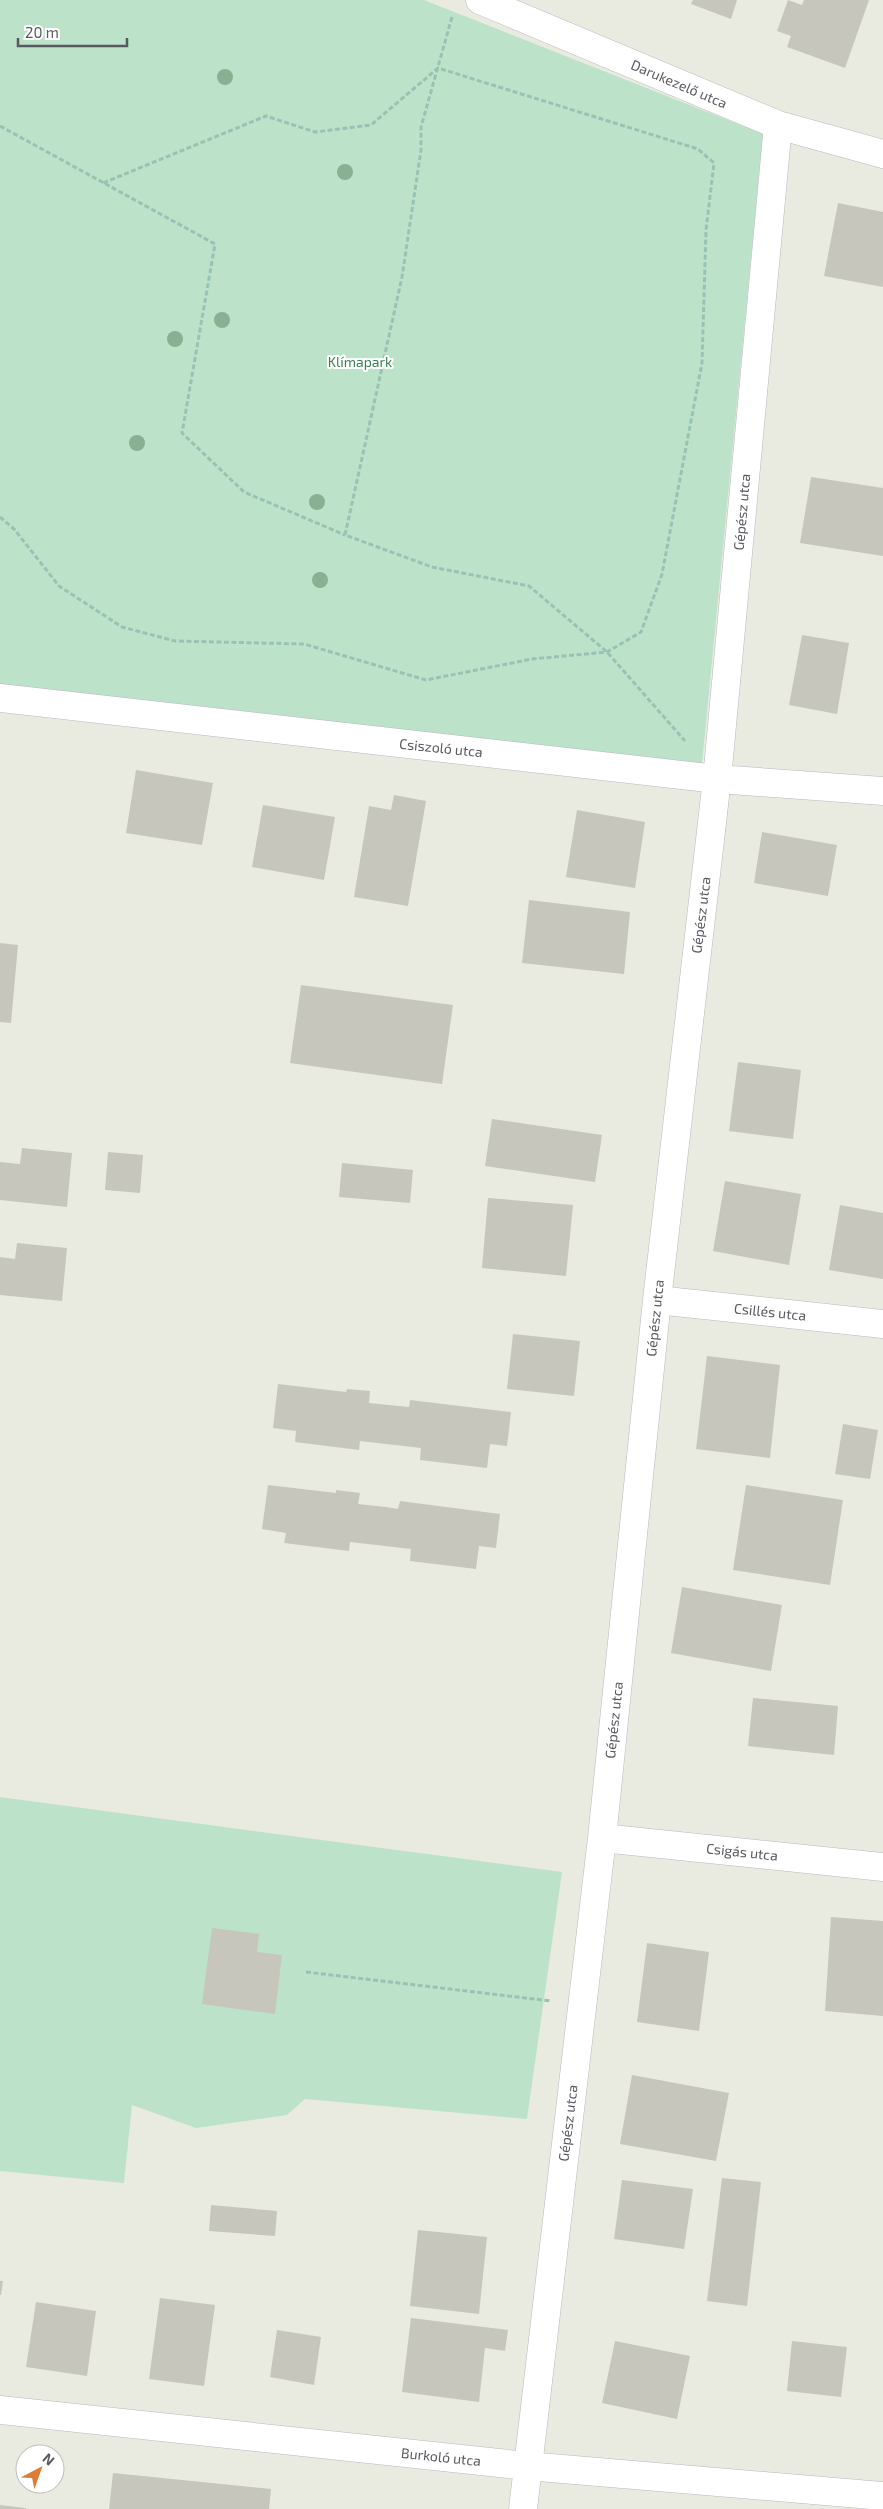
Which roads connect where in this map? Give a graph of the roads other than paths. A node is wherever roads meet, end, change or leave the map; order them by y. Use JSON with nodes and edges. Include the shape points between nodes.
{"nodes":[{"id":1,"x":480,"y":0,"type":"edge"},
{"id":2,"x":778,"y":125,"type":"junction"},
{"id":3,"x":883,"y":154,"type":"edge"},
{"id":4,"x":0,"y":698,"type":"edge"},
{"id":5,"x":717,"y":779,"type":"junction"},
{"id":6,"x":883,"y":791,"type":"edge"},
{"id":7,"x":657,"y":1300,"type":"junction"},
{"id":8,"x":883,"y":1324,"type":"edge"},
{"id":9,"x":602,"y":1838,"type":"junction"},
{"id":10,"x":883,"y":1867,"type":"edge"},
{"id":11,"x":0,"y":2410,"type":"edge"},
{"id":12,"x":527,"y":2466,"type":"junction"},
{"id":13,"x":883,"y":2496,"type":"edge"},
{"id":14,"x":523,"y":2509,"type":"edge"}],
"edges":[{"from":1,"to":2,"type":"street","name":"Darukezelő utca"},
{"from":2,"to":3,"type":"street","name":"Darukezelő utca"},
{"from":2,"to":5,"type":"street","name":"Gépész utca"},
{"from":4,"to":5,"type":"street","name":"Csiszoló utca"},
{"from":5,"to":6,"type":"street","name":"Csiszoló utca"},
{"from":5,"to":7,"type":"street","name":"Gépész utca"},
{"from":7,"to":8,"type":"street","name":"Csillés utca"},
{"from":7,"to":9,"type":"street","name":"Gépész utca"},
{"from":9,"to":10,"type":"street","name":"Csigás utca"},
{"from":9,"to":12,"type":"street","name":"Gépész utca"},
{"from":11,"to":12,"type":"street","name":"Burkoló utca"},
{"from":12,"to":13,"type":"street","name":"Burkoló utca"},
{"from":12,"to":14,"type":"street","name":"Gépész utca"}]}
